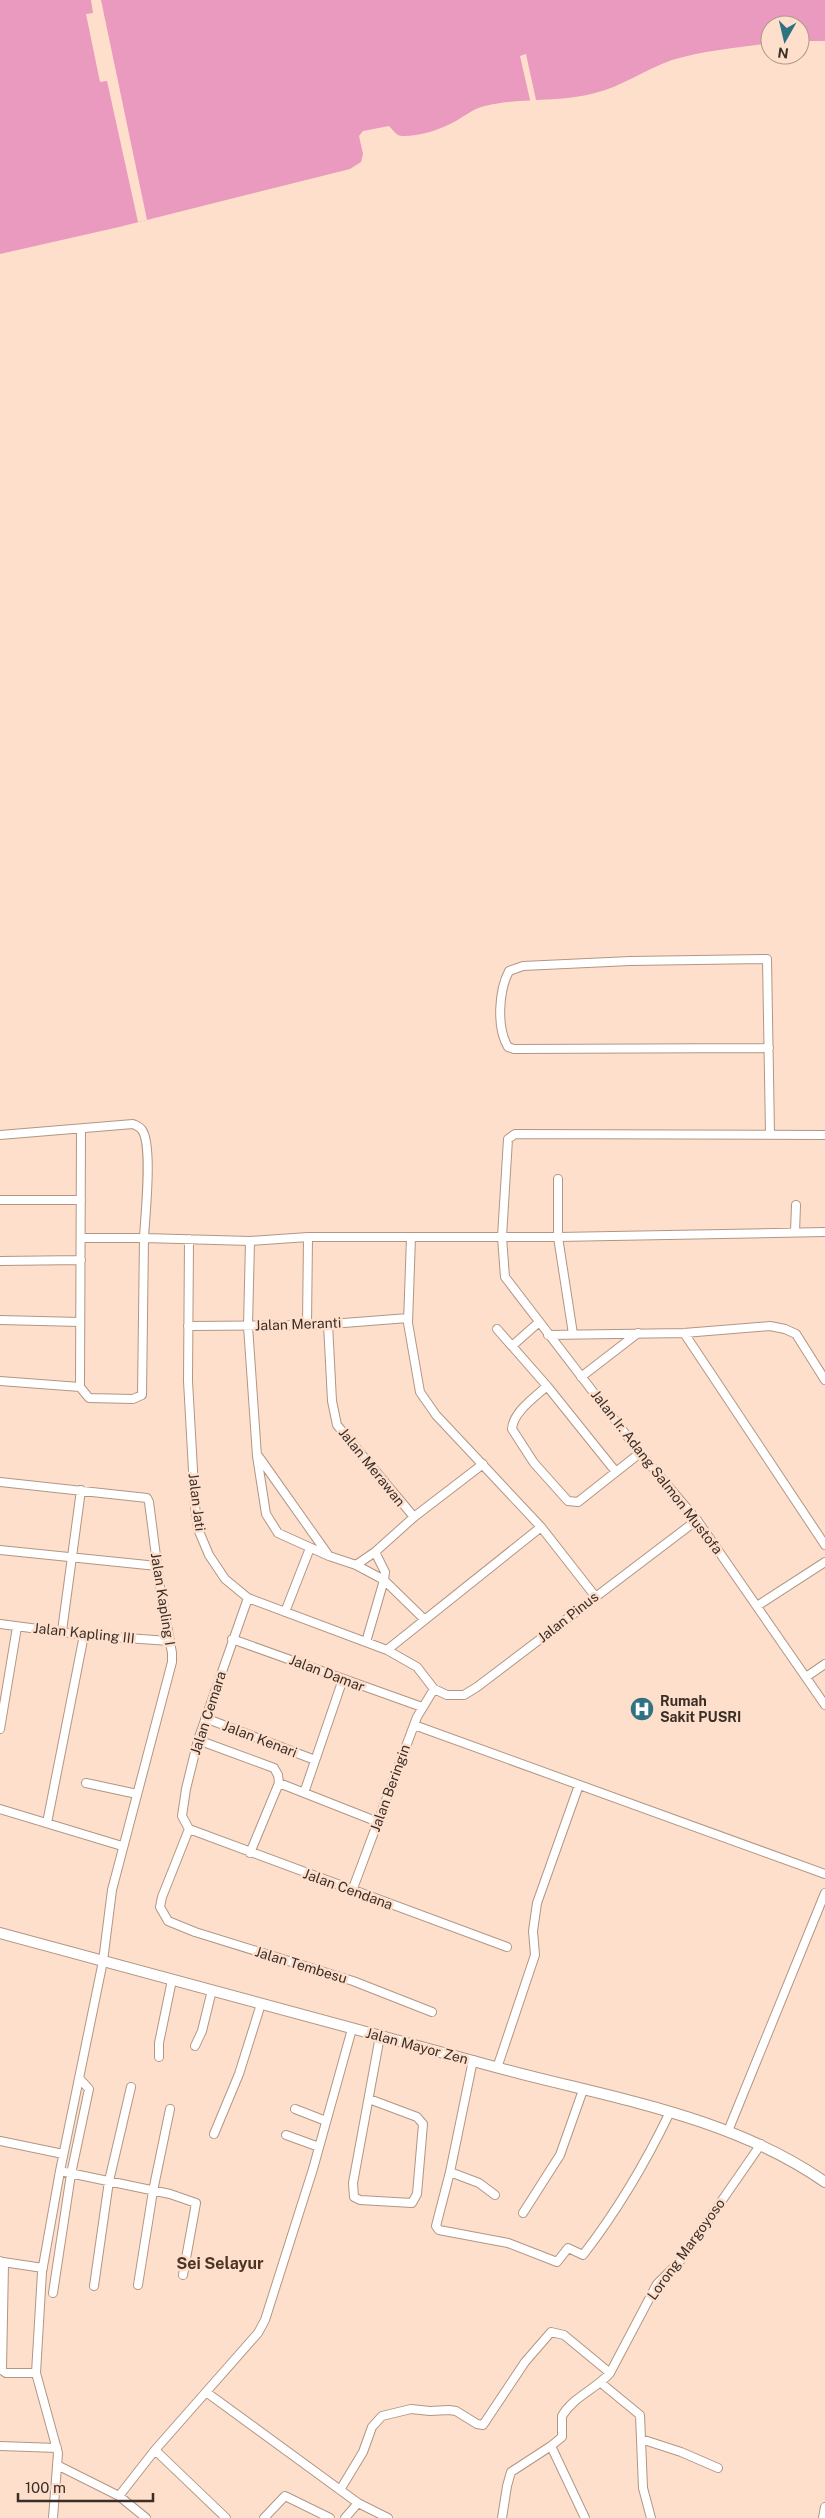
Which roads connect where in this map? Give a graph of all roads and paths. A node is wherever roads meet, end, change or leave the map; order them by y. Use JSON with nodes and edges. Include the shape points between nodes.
{"nodes":[{"id":1,"x":769,"y":1048,"type":"junction"},
{"id":2,"x":81,"y":1130,"type":"junction"},
{"id":3,"x":0,"y":1134,"type":"edge"},
{"id":4,"x":770,"y":1134,"type":"junction"},
{"id":5,"x":825,"y":1135,"type":"edge"},
{"id":6,"x":558,"y":1179,"type":"dead end"},
{"id":7,"x":0,"y":1200,"type":"edge"},
{"id":8,"x":81,"y":1200,"type":"junction"},
{"id":9,"x":796,"y":1205,"type":"dead end"},
{"id":10,"x":795,"y":1232,"type":"junction"},
{"id":11,"x":825,"y":1232,"type":"edge"},
{"id":12,"x":308,"y":1237,"type":"junction"},
{"id":13,"x":411,"y":1237,"type":"junction"},
{"id":14,"x":502,"y":1237,"type":"junction"},
{"id":15,"x":558,"y":1237,"type":"junction"},
{"id":16,"x":81,"y":1238,"type":"junction"},
{"id":17,"x":144,"y":1238,"type":"junction"},
{"id":18,"x":189,"y":1239,"type":"junction"},
{"id":19,"x":250,"y":1241,"type":"junction"},
{"id":20,"x":81,"y":1260,"type":"junction"},
{"id":21,"x":0,"y":1261,"type":"edge"},
{"id":22,"x":408,"y":1318,"type":"junction"},
{"id":23,"x":0,"y":1320,"type":"edge"},
{"id":24,"x":80,"y":1322,"type":"junction"},
{"id":25,"x":538,"y":1323,"type":"junction"},
{"id":26,"x":328,"y":1324,"type":"junction"},
{"id":27,"x":307,"y":1325,"type":"junction"},
{"id":28,"x":188,"y":1326,"type":"junction"},
{"id":29,"x":248,"y":1326,"type":"junction"},
{"id":30,"x":497,"y":1330,"type":"dead end"},
{"id":31,"x":638,"y":1333,"type":"junction"},
{"id":32,"x":684,"y":1333,"type":"junction"},
{"id":33,"x":573,"y":1334,"type":"junction"},
{"id":34,"x":548,"y":1335,"type":"junction"},
{"id":35,"x":512,"y":1346,"type":"junction"},
{"id":36,"x":581,"y":1376,"type":"junction"},
{"id":37,"x":825,"y":1380,"type":"edge"},
{"id":38,"x":0,"y":1381,"type":"edge"},
{"id":39,"x":547,"y":1386,"type":"junction"},
{"id":40,"x":80,"y":1387,"type":"junction"},
{"id":41,"x":640,"y":1453,"type":"junction"},
{"id":42,"x":258,"y":1456,"type":"junction"},
{"id":43,"x":483,"y":1464,"type":"junction"},
{"id":44,"x":616,"y":1472,"type":"junction"},
{"id":45,"x":0,"y":1482,"type":"edge"},
{"id":46,"x":81,"y":1490,"type":"junction"},
{"id":47,"x":414,"y":1517,"type":"junction"},
{"id":48,"x":697,"y":1520,"type":"junction"},
{"id":49,"x":540,"y":1527,"type":"junction"},
{"id":50,"x":825,"y":1545,"type":"edge"},
{"id":51,"x":310,"y":1548,"type":"junction"},
{"id":52,"x":0,"y":1550,"type":"edge"},
{"id":53,"x":375,"y":1552,"type":"junction"},
{"id":54,"x":329,"y":1556,"type":"junction"},
{"id":55,"x":70,"y":1558,"type":"junction"},
{"id":56,"x":825,"y":1562,"type":"edge"},
{"id":57,"x":356,"y":1565,"type":"junction"},
{"id":58,"x":157,"y":1566,"type":"junction"},
{"id":59,"x":384,"y":1580,"type":"junction"},
{"id":60,"x":595,"y":1596,"type":"junction"},
{"id":61,"x":248,"y":1598,"type":"junction"},
{"id":62,"x":757,"y":1606,"type":"junction"},
{"id":63,"x":285,"y":1612,"type":"junction"},
{"id":64,"x":425,"y":1620,"type":"junction"},
{"id":65,"x":0,"y":1624,"type":"edge"},
{"id":66,"x":17,"y":1627,"type":"junction"},
{"id":67,"x":62,"y":1631,"type":"junction"},
{"id":68,"x":84,"y":1635,"type":"junction"},
{"id":69,"x":232,"y":1638,"type":"junction"},
{"id":70,"x":169,"y":1641,"type":"junction"},
{"id":71,"x":366,"y":1642,"type":"junction"},
{"id":72,"x":387,"y":1650,"type":"junction"},
{"id":73,"x":825,"y":1664,"type":"edge"},
{"id":74,"x":806,"y":1677,"type":"junction"},
{"id":75,"x":343,"y":1679,"type":"junction"},
{"id":76,"x":434,"y":1689,"type":"junction"},
{"id":77,"x":825,"y":1706,"type":"edge"},
{"id":78,"x":422,"y":1708,"type":"junction"},
{"id":79,"x":205,"y":1718,"type":"junction"},
{"id":80,"x":414,"y":1724,"type":"junction"},
{"id":81,"x":0,"y":1729,"type":"edge"},
{"id":82,"x":198,"y":1740,"type":"junction"},
{"id":83,"x":315,"y":1760,"type":"junction"},
{"id":84,"x":86,"y":1783,"type":"dead end"},
{"id":85,"x":279,"y":1783,"type":"junction"},
{"id":86,"x":579,"y":1785,"type":"junction"},
{"id":87,"x":304,"y":1793,"type":"junction"},
{"id":88,"x":138,"y":1794,"type":"junction"},
{"id":89,"x":0,"y":1809,"type":"edge"},
{"id":90,"x":378,"y":1822,"type":"junction"},
{"id":91,"x":47,"y":1823,"type":"junction"},
{"id":92,"x":189,"y":1829,"type":"junction"},
{"id":93,"x":122,"y":1846,"type":"junction"},
{"id":94,"x":250,"y":1853,"type":"junction"},
{"id":95,"x":825,"y":1874,"type":"edge"},
{"id":96,"x":352,"y":1891,"type":"junction"},
{"id":97,"x":825,"y":1893,"type":"edge"},
{"id":98,"x":0,"y":1933,"type":"edge"},
{"id":99,"x":507,"y":1947,"type":"dead end"},
{"id":100,"x":103,"y":1961,"type":"junction"},
{"id":101,"x":172,"y":1980,"type":"junction"},
{"id":102,"x":212,"y":1990,"type":"junction"},
{"id":103,"x":261,"y":2004,"type":"junction"},
{"id":104,"x":432,"y":2012,"type":"dead end"},
{"id":105,"x":352,"y":2029,"type":"junction"},
{"id":106,"x":380,"y":2036,"type":"junction"},
{"id":107,"x":195,"y":2046,"type":"dead end"},
{"id":108,"x":159,"y":2056,"type":"dead end"},
{"id":109,"x":473,"y":2060,"type":"junction"},
{"id":110,"x":497,"y":2068,"type":"junction"},
{"id":111,"x":79,"y":2078,"type":"junction"},
{"id":112,"x":131,"y":2087,"type":"dead end"},
{"id":113,"x":583,"y":2090,"type":"junction"},
{"id":114,"x":369,"y":2098,"type":"junction"},
{"id":115,"x":170,"y":2109,"type":"dead end"},
{"id":116,"x":295,"y":2109,"type":"dead end"},
{"id":117,"x":670,"y":2112,"type":"junction"},
{"id":118,"x":326,"y":2121,"type":"junction"},
{"id":119,"x":728,"y":2131,"type":"junction"},
{"id":120,"x":214,"y":2134,"type":"dead end"},
{"id":121,"x":286,"y":2135,"type":"dead end"},
{"id":122,"x":0,"y":2141,"type":"edge"},
{"id":123,"x":762,"y":2144,"type":"junction"},
{"id":124,"x":319,"y":2147,"type":"junction"},
{"id":125,"x":63,"y":2154,"type":"junction"},
{"id":126,"x":60,"y":2171,"type":"junction"},
{"id":127,"x":450,"y":2172,"type":"junction"},
{"id":128,"x":72,"y":2174,"type":"junction"},
{"id":129,"x":109,"y":2181,"type":"junction"},
{"id":130,"x":825,"y":2182,"type":"edge"},
{"id":131,"x":153,"y":2190,"type":"junction"},
{"id":132,"x":495,"y":2195,"type":"dead end"},
{"id":133,"x":523,"y":2213,"type":"dead end"},
{"id":134,"x":2,"y":2262,"type":"edge"},
{"id":135,"x":43,"y":2268,"type":"junction"},
{"id":136,"x":184,"y":2275,"type":"dead end"},
{"id":137,"x":138,"y":2285,"type":"dead end"},
{"id":138,"x":94,"y":2286,"type":"dead end"},
{"id":139,"x":53,"y":2293,"type":"dead end"},
{"id":140,"x":1,"y":2369,"type":"edge"},
{"id":141,"x":36,"y":2373,"type":"junction"},
{"id":142,"x":610,"y":2373,"type":"junction"},
{"id":143,"x":601,"y":2383,"type":"junction"},
{"id":144,"x":206,"y":2392,"type":"junction"},
{"id":145,"x":641,"y":2439,"type":"junction"},
{"id":146,"x":0,"y":2446,"type":"edge"},
{"id":147,"x":551,"y":2446,"type":"junction"},
{"id":148,"x":57,"y":2448,"type":"junction"},
{"id":149,"x":155,"y":2450,"type":"junction"},
{"id":150,"x":59,"y":2466,"type":"junction"},
{"id":151,"x":718,"y":2468,"type":"dead end"},
{"id":152,"x":340,"y":2490,"type":"junction"},
{"id":153,"x":118,"y":2496,"type":"junction"},
{"id":154,"x":358,"y":2503,"type":"junction"},
{"id":155,"x":53,"y":2518,"type":"edge"},
{"id":156,"x":146,"y":2518,"type":"edge"},
{"id":157,"x":226,"y":2518,"type":"edge"},
{"id":158,"x":264,"y":2518,"type":"edge"},
{"id":159,"x":330,"y":2518,"type":"edge"},
{"id":160,"x":345,"y":2518,"type":"edge"},
{"id":161,"x":388,"y":2518,"type":"edge"},
{"id":162,"x":502,"y":2518,"type":"edge"},
{"id":163,"x":585,"y":2518,"type":"edge"},
{"id":164,"x":651,"y":2518,"type":"edge"}],
"edges":[{"from":1,"to":1,"type":"street","via":[[514,1049],[508,1047],[504,1040],[501,1019],[504,981],[509,971],[523,966],[768,959]]},
{"from":1,"to":4,"type":"street"},
{"from":2,"to":3,"type":"street"},
{"from":2,"to":8,"type":"street"},
{"from":2,"to":17,"type":"street","via":[[133,1124],[143,1131],[147,1187]]},
{"from":4,"to":5,"type":"street","name":"Jalan Ir. Adang Salmon Mustofa"},
{"from":4,"to":14,"type":"street","name":"Jalan Ir. Adang Salmon Mustofa","via":[[515,1134],[508,1140]]},
{"from":6,"to":15,"type":"street"},
{"from":7,"to":8,"type":"street"},
{"from":8,"to":16,"type":"street"},
{"from":9,"to":10,"type":"street"},
{"from":10,"to":11,"type":"street"},
{"from":10,"to":15,"type":"street"},
{"from":12,"to":13,"type":"street"},
{"from":12,"to":19,"type":"street"},
{"from":12,"to":27,"type":"street"},
{"from":13,"to":14,"type":"street"},
{"from":13,"to":22,"type":"street"},
{"from":14,"to":15,"type":"street"},
{"from":14,"to":25,"type":"street","name":"Jalan Ir. Adang Salmon Mustofa","via":[[505,1277]]},
{"from":15,"to":33,"type":"street"},
{"from":16,"to":17,"type":"street"},
{"from":16,"to":20,"type":"street"},
{"from":17,"to":18,"type":"street"},
{"from":17,"to":40,"type":"street","via":[[142,1395],[133,1400],[90,1398]]},
{"from":18,"to":19,"type":"street"},
{"from":18,"to":28,"type":"street","name":"Jalan Jati"},
{"from":19,"to":29,"type":"street"},
{"from":20,"to":21,"type":"street"},
{"from":20,"to":24,"type":"street"},
{"from":22,"to":26,"type":"street","name":"Jalan Meranti"},
{"from":22,"to":43,"type":"street","via":[[420,1392],[436,1415]]},
{"from":23,"to":24,"type":"street"},
{"from":24,"to":40,"type":"street"},
{"from":25,"to":34,"type":"street","name":"Jalan Ir. Adang Salmon Mustofa"},
{"from":25,"to":35,"type":"street"},
{"from":26,"to":27,"type":"street","name":"Jalan Meranti"},
{"from":26,"to":47,"type":"street","name":"Jalan Merawan","via":[[332,1401],[337,1425]]},
{"from":27,"to":29,"type":"street","name":"Jalan Meranti"},
{"from":28,"to":29,"type":"street","name":"Jalan Meranti"},
{"from":28,"to":61,"type":"street","name":"Jalan Jati","via":[[188,1381],[198,1529],[225,1579]]},
{"from":29,"to":42,"type":"street"},
{"from":30,"to":35,"type":"street"},
{"from":31,"to":32,"type":"street"},
{"from":31,"to":33,"type":"street"},
{"from":31,"to":36,"type":"street"},
{"from":32,"to":37,"type":"street","via":[[770,1326],[785,1329],[796,1334]]},
{"from":32,"to":50,"type":"street"},
{"from":33,"to":34,"type":"street"},
{"from":34,"to":36,"type":"street","name":"Jalan Ir. Adang Salmon Mustofa"},
{"from":35,"to":39,"type":"street"},
{"from":36,"to":41,"type":"street","name":"Jalan Ir. Adang Salmon Mustofa"},
{"from":38,"to":40,"type":"street"},
{"from":39,"to":44,"type":"street"},
{"from":39,"to":44,"type":"street","via":[[512,1424],[512,1430],[534,1463],[573,1503]]},
{"from":41,"to":44,"type":"street"},
{"from":41,"to":48,"type":"street","name":"Jalan Ir. Adang Salmon Mustofa"},
{"from":42,"to":51,"type":"street","via":[[266,1514],[272,1525],[278,1533]]},
{"from":42,"to":54,"type":"street"},
{"from":43,"to":47,"type":"street"},
{"from":43,"to":49,"type":"street"},
{"from":45,"to":46,"type":"street","name":"Jalan Kapling I"},
{"from":46,"to":55,"type":"street"},
{"from":46,"to":58,"type":"street","name":"Jalan Kapling I","via":[[147,1498]]},
{"from":47,"to":53,"type":"street"},
{"from":48,"to":60,"type":"street","name":"Jalan Pinus"},
{"from":48,"to":62,"type":"street","name":"Jalan Ir. Adang Salmon Mustofa"},
{"from":49,"to":60,"type":"street"},
{"from":49,"to":64,"type":"street"},
{"from":51,"to":54,"type":"street"},
{"from":51,"to":63,"type":"street"},
{"from":52,"to":55,"type":"street"},
{"from":53,"to":57,"type":"street"},
{"from":53,"to":59,"type":"street","via":[[385,1572]]},
{"from":54,"to":57,"type":"street"},
{"from":55,"to":58,"type":"street"},
{"from":55,"to":67,"type":"street"},
{"from":56,"to":62,"type":"street"},
{"from":57,"to":59,"type":"street"},
{"from":58,"to":70,"type":"street","name":"Jalan Kapling I"},
{"from":59,"to":64,"type":"street"},
{"from":59,"to":71,"type":"street"},
{"from":60,"to":76,"type":"street","name":"Jalan Pinus","via":[[464,1695],[447,1695]]},
{"from":61,"to":63,"type":"street","name":"Jalan Jati"},
{"from":61,"to":69,"type":"street","name":"Jalan Cemara"},
{"from":62,"to":74,"type":"street","name":"Jalan Ir. Adang Salmon Mustofa"},
{"from":63,"to":71,"type":"street","name":"Jalan Jati"},
{"from":64,"to":72,"type":"street"},
{"from":65,"to":66,"type":"street","name":"Jalan Kapling III"},
{"from":66,"to":67,"type":"street","name":"Jalan Kapling III"},
{"from":66,"to":81,"type":"street"},
{"from":67,"to":68,"type":"street","name":"Jalan Kapling III"},
{"from":68,"to":70,"type":"street","name":"Jalan Kapling III"},
{"from":68,"to":91,"type":"street"},
{"from":69,"to":75,"type":"street","name":"Jalan Damar"},
{"from":69,"to":79,"type":"street","name":"Jalan Cemara"},
{"from":70,"to":88,"type":"street","name":"Jalan Kapling I","via":[[172,1662]]},
{"from":71,"to":72,"type":"street","name":"Jalan Jati"},
{"from":72,"to":76,"type":"street","name":"Jalan Jati","via":[[417,1667]]},
{"from":73,"to":74,"type":"street"},
{"from":74,"to":77,"type":"street","name":"Jalan Ir. Adang Salmon Mustofa"},
{"from":75,"to":78,"type":"street","name":"Jalan Damar"},
{"from":75,"to":83,"type":"street"},
{"from":76,"to":78,"type":"street","name":"Jalan Beringin"},
{"from":78,"to":80,"type":"street","name":"Jalan Beringin"},
{"from":79,"to":82,"type":"street","name":"Jalan Cemara"},
{"from":79,"to":83,"type":"street","name":"Jalan Kenari"},
{"from":80,"to":86,"type":"street"},
{"from":80,"to":90,"type":"street","name":"Jalan Beringin"},
{"from":82,"to":85,"type":"street","via":[[274,1768]]},
{"from":82,"to":92,"type":"street","name":"Jalan Cemara","via":[[182,1816]]},
{"from":83,"to":87,"type":"street"},
{"from":84,"to":88,"type":"street"},
{"from":85,"to":87,"type":"street"},
{"from":85,"to":94,"type":"street"},
{"from":86,"to":95,"type":"street"},
{"from":86,"to":110,"type":"street","via":[[537,1903],[532,1931],[535,1955]]},
{"from":87,"to":90,"type":"street"},
{"from":88,"to":93,"type":"street","name":"Jalan Kapling I"},
{"from":89,"to":91,"type":"street"},
{"from":90,"to":96,"type":"street","name":"Jalan Beringin"},
{"from":91,"to":93,"type":"street"},
{"from":92,"to":94,"type":"street","name":"Jalan Cendana"},
{"from":92,"to":104,"type":"street","name":"Jalan Tembesu","via":[[162,1897],[160,1907],[168,1921],[353,1981]]},
{"from":93,"to":100,"type":"street","name":"Jalan Kapling I","via":[[112,1890]]},
{"from":94,"to":96,"type":"street","name":"Jalan Cendana"},
{"from":96,"to":99,"type":"street","name":"Jalan Cendana"},
{"from":97,"to":119,"type":"street"},
{"from":98,"to":100,"type":"street","name":"Jalan Mayor Zen"},
{"from":100,"to":101,"type":"street","name":"Jalan Mayor Zen"},
{"from":100,"to":111,"type":"street","name":"Jalan Kapling I"},
{"from":101,"to":102,"type":"street","name":"Jalan Mayor Zen"},
{"from":101,"to":108,"type":"street"},
{"from":102,"to":103,"type":"street","name":"Jalan Mayor Zen"},
{"from":102,"to":107,"type":"street"},
{"from":103,"to":105,"type":"street","name":"Jalan Mayor Zen"},
{"from":103,"to":120,"type":"street","via":[[239,2074]]},
{"from":105,"to":106,"type":"street","name":"Jalan Mayor Zen"},
{"from":105,"to":118,"type":"street"},
{"from":106,"to":109,"type":"street","name":"Jalan Mayor Zen"},
{"from":106,"to":114,"type":"street"},
{"from":109,"to":110,"type":"street","name":"Jalan Mayor Zen"},
{"from":109,"to":127,"type":"street"},
{"from":110,"to":113,"type":"street","name":"Jalan Mayor Zen"},
{"from":111,"to":125,"type":"street","name":"Jalan Kapling I"},
{"from":111,"to":128,"type":"street","via":[[89,2089]]},
{"from":112,"to":129,"type":"street"},
{"from":113,"to":117,"type":"street","name":"Jalan Mayor Zen"},
{"from":113,"to":133,"type":"street","via":[[560,2155]]},
{"from":114,"to":114,"type":"street","via":[[353,2183],[354,2197],[412,2202],[417,2194],[423,2124],[417,2117]]},
{"from":115,"to":131,"type":"street"},
{"from":116,"to":118,"type":"street"},
{"from":117,"to":119,"type":"street","name":"Jalan Mayor Zen"},
{"from":117,"to":127,"type":"street","via":[[603,2229],[583,2255],[568,2248],[557,2262],[508,2243],[439,2230],[436,2226]]},
{"from":118,"to":124,"type":"street"},
{"from":119,"to":123,"type":"street","name":"Jalan Mayor Zen"},
{"from":121,"to":124,"type":"street"},
{"from":122,"to":125,"type":"street"},
{"from":123,"to":130,"type":"street","name":"Jalan Mayor Zen"},
{"from":123,"to":142,"type":"street","name":"Lorong Margoyoso","via":[[680,2261],[657,2284]]},
{"from":124,"to":144,"type":"street","via":[[265,2320],[258,2333]]},
{"from":125,"to":126,"type":"street","name":"Jalan Kapling I"},
{"from":126,"to":128,"type":"street"},
{"from":126,"to":135,"type":"street","name":"Jalan Kapling I"},
{"from":127,"to":132,"type":"street","via":[[479,2183]]},
{"from":128,"to":129,"type":"street"},
{"from":128,"to":139,"type":"street"},
{"from":129,"to":131,"type":"street"},
{"from":129,"to":138,"type":"street"},
{"from":131,"to":136,"type":"street","via":[[196,2202]]},
{"from":131,"to":137,"type":"street"},
{"from":134,"to":135,"type":"street"},
{"from":134,"to":140,"type":"street"},
{"from":135,"to":141,"type":"street","name":"Jalan Kapling I"},
{"from":140,"to":141,"type":"street","via":[[6,2374]]},
{"from":141,"to":148,"type":"street","name":"Jalan Kapling I"},
{"from":142,"to":143,"type":"street","name":"Lorong Margoyoso"},
{"from":142,"to":152,"type":"street","via":[[564,2334],[551,2332],[525,2362],[483,2425],[449,2410],[411,2409],[382,2416],[372,2427],[363,2452]]},
{"from":143,"to":145,"type":"street","via":[[639,2413]]},
{"from":143,"to":147,"type":"street","name":"Lorong Margoyoso","via":[[565,2411],[561,2419],[562,2437]]},
{"from":144,"to":149,"type":"street"},
{"from":144,"to":152,"type":"street"},
{"from":145,"to":151,"type":"street"},
{"from":145,"to":164,"type":"street","via":[[643,2488]]},
{"from":146,"to":148,"type":"street"},
{"from":147,"to":162,"type":"street","via":[[511,2472]]},
{"from":147,"to":163,"type":"street"},
{"from":148,"to":150,"type":"street","name":"Jalan Kapling I"},
{"from":149,"to":153,"type":"street"},
{"from":149,"to":157,"type":"street"},
{"from":150,"to":153,"type":"street"},
{"from":150,"to":155,"type":"street","name":"Jalan Kapling I"},
{"from":152,"to":154,"type":"street"},
{"from":153,"to":156,"type":"street"},
{"from":154,"to":160,"type":"street"},
{"from":154,"to":161,"type":"street"},
{"from":158,"to":159,"type":"street","via":[[285,2496]]}]}
